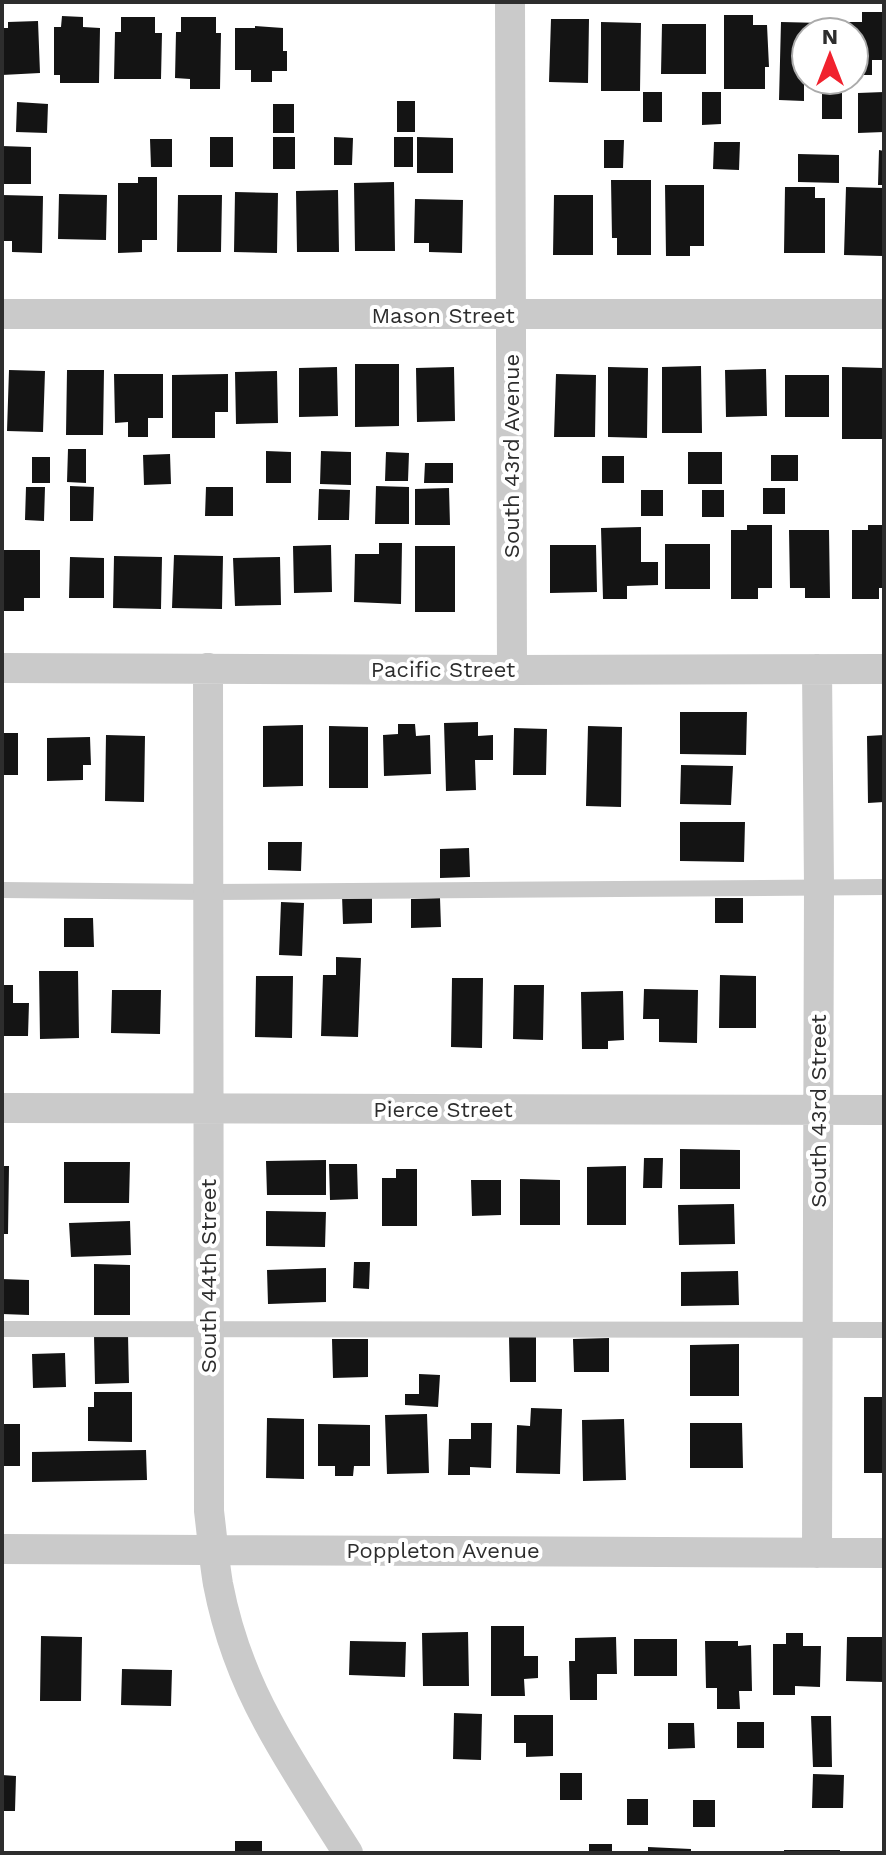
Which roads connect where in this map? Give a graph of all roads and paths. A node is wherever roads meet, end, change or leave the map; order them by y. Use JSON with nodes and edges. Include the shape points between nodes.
{"nodes":[{"id":1,"x":510,"y":2,"type":"edge"},
{"id":2,"x":2,"y":314,"type":"edge"},
{"id":3,"x":884,"y":314,"type":"edge"},
{"id":4,"x":511,"y":315,"type":"junction"},
{"id":5,"x":2,"y":668,"type":"edge"},
{"id":6,"x":208,"y":668,"type":"junction"},
{"id":7,"x":817,"y":669,"type":"junction"},
{"id":8,"x":884,"y":669,"type":"edge"},
{"id":9,"x":512,"y":670,"type":"junction"},
{"id":10,"x":819,"y":886,"type":"junction"},
{"id":11,"x":884,"y":887,"type":"edge"},
{"id":12,"x":2,"y":890,"type":"edge"},
{"id":13,"x":208,"y":892,"type":"junction"},
{"id":14,"x":2,"y":1108,"type":"edge"},
{"id":15,"x":208,"y":1109,"type":"junction"},
{"id":16,"x":818,"y":1110,"type":"junction"},
{"id":17,"x":884,"y":1110,"type":"edge"},
{"id":18,"x":2,"y":1329,"type":"edge"},
{"id":19,"x":209,"y":1329,"type":"junction"},
{"id":20,"x":884,"y":1330,"type":"edge"},
{"id":21,"x":818,"y":1331,"type":"junction"},
{"id":22,"x":2,"y":1549,"type":"edge"},
{"id":23,"x":213,"y":1549,"type":"junction"},
{"id":24,"x":817,"y":1553,"type":"junction"},
{"id":25,"x":884,"y":1553,"type":"edge"},
{"id":26,"x":348,"y":1853,"type":"edge"}],
"edges":[{"from":1,"to":4,"type":"street","name":"South 43rd Avenue"},
{"from":2,"to":4,"type":"street","name":"Mason Street"},
{"from":3,"to":4,"type":"street","name":"Mason Street"},
{"from":4,"to":9,"type":"street","name":"South 43rd Avenue"},
{"from":5,"to":6,"type":"street","name":"Pacific Street"},
{"from":6,"to":9,"type":"street","name":"Pacific Street"},
{"from":6,"to":13,"type":"street","name":"South 44th Street"},
{"from":7,"to":8,"type":"street","name":"Pacific Street"},
{"from":7,"to":9,"type":"street","name":"Pacific Street"},
{"from":7,"to":10,"type":"street","name":"South 43rd Street"},
{"from":10,"to":11,"type":"lane"},
{"from":10,"to":13,"type":"lane"},
{"from":10,"to":16,"type":"street","name":"South 43rd Street"},
{"from":12,"to":13,"type":"lane"},
{"from":13,"to":15,"type":"street","name":"South 44th Street"},
{"from":14,"to":15,"type":"street","name":"Pierce Street"},
{"from":15,"to":16,"type":"street","name":"Pierce Street"},
{"from":15,"to":19,"type":"street","name":"South 44th Street"},
{"from":16,"to":17,"type":"street","name":"Pierce Street"},
{"from":16,"to":21,"type":"street","name":"South 43rd Street"},
{"from":18,"to":19,"type":"lane"},
{"from":19,"to":21,"type":"lane"},
{"from":19,"to":23,"type":"street","name":"South 44th Street"},
{"from":20,"to":21,"type":"lane"},
{"from":21,"to":24,"type":"street","name":"South 43rd Street"},
{"from":22,"to":23,"type":"street","name":"Poppleton Avenue"},
{"from":23,"to":24,"type":"street","name":"Poppleton Avenue"},
{"from":23,"to":26,"type":"street","name":"South 44th Street","via":[[230,1630],[267,1722]]},
{"from":24,"to":25,"type":"street","name":"Poppleton Avenue"}]}
